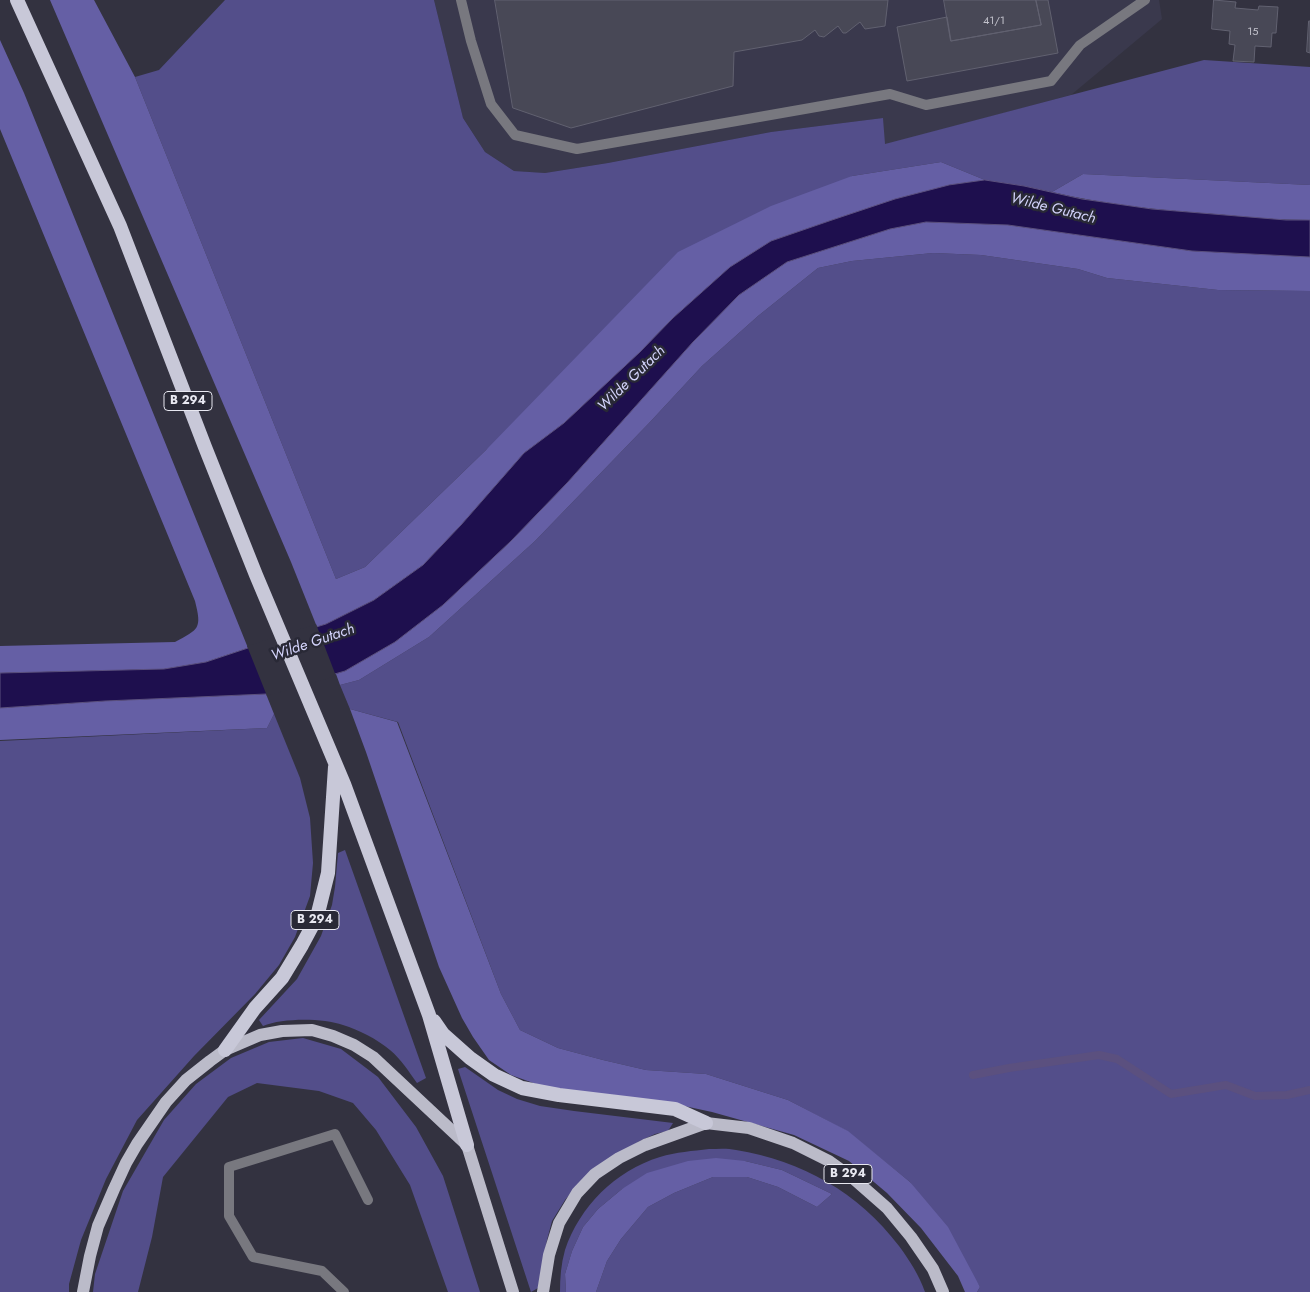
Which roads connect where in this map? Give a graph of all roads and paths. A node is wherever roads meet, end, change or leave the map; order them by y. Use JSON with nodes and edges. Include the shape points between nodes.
{"nodes":[{"id":1,"x":18,"y":0,"type":"edge"},
{"id":2,"x":461,"y":0,"type":"edge"},
{"id":3,"x":1145,"y":0,"type":"edge"},
{"id":4,"x":335,"y":764,"type":"junction"},
{"id":5,"x":429,"y":1015,"type":"junction"},
{"id":6,"x":225,"y":1050,"type":"junction"},
{"id":7,"x":706,"y":1123,"type":"junction"},
{"id":8,"x":467,"y":1145,"type":"junction"},
{"id":9,"x":368,"y":1200,"type":"dead end"},
{"id":10,"x":83,"y":1292,"type":"edge"},
{"id":11,"x":344,"y":1292,"type":"edge"},
{"id":12,"x":513,"y":1292,"type":"edge"},
{"id":13,"x":543,"y":1292,"type":"edge"},
{"id":14,"x":943,"y":1292,"type":"edge"}],
"edges":[{"from":1,"to":4,"type":"highway","number":"B 294","via":[[120,226],[256,575]]},
{"from":2,"to":3,"type":"lane","via":[[491,104],[515,135],[577,149],[890,94],[926,105],[1051,81],[1080,45]]},
{"from":4,"to":5,"type":"highway","number":"B 294"},
{"from":4,"to":6,"type":"highway","number":"B 294","via":[[328,872],[317,917],[282,978],[255,1008]]},
{"from":5,"to":7,"type":"highway","number":"B 294","via":[[443,1034],[470,1058],[494,1075],[522,1088],[675,1109]]},
{"from":5,"to":8,"type":"highway","number":"B 294"},
{"from":6,"to":8,"type":"main road","number":"B 294","via":[[282,1031],[312,1030],[333,1036],[373,1057]]},
{"from":6,"to":10,"type":"main road","number":"B 294","via":[[186,1080],[166,1102],[130,1157],[98,1226]]},
{"from":7,"to":13,"type":"main road","number":"B 294","via":[[619,1158],[577,1193],[559,1223],[549,1255]]},
{"from":7,"to":14,"type":"main road","number":"B 294","via":[[749,1128],[794,1143],[829,1161],[887,1208],[933,1268]]},
{"from":8,"to":12,"type":"main road","number":"B 294"},
{"from":9,"to":11,"type":"lane","via":[[334,1134],[229,1167],[229,1216],[253,1257],[322,1270]]}]}
